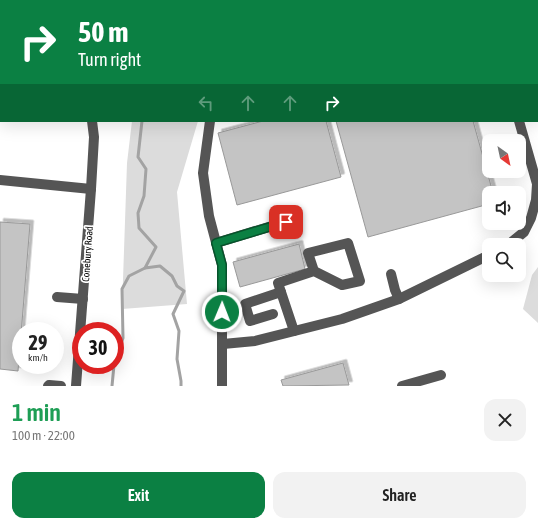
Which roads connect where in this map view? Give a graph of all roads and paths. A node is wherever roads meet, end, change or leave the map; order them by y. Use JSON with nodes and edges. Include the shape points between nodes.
{"nodes":[{"id":1,"x":92,"y":122,"type":"edge"},
{"id":2,"x":210,"y":122,"type":"edge"},
{"id":3,"x":520,"y":122,"type":"edge"},
{"id":4,"x":0,"y":180,"type":"edge"},
{"id":5,"x":91,"y":189,"type":"junction"},
{"id":6,"x":286,"y":222,"type":"dead end"},
{"id":7,"x":517,"y":238,"type":"edge"},
{"id":8,"x":216,"y":243,"type":"junction"},
{"id":9,"x":482,"y":258,"type":"edge"},
{"id":10,"x":314,"y":271,"type":"junction"},
{"id":11,"x":391,"y":274,"type":"dead end"},
{"id":12,"x":281,"y":292,"type":"junction"},
{"id":13,"x":57,"y":297,"type":"dead end"},
{"id":14,"x":83,"y":299,"type":"junction"},
{"id":15,"x":399,"y":299,"type":"junction"},
{"id":16,"x":273,"y":314,"type":"dead end"},
{"id":17,"x":294,"y":331,"type":"junction"},
{"id":18,"x":223,"y":344,"type":"junction"},
{"id":19,"x":441,"y":375,"type":"dead end"},
{"id":20,"x":48,"y":386,"type":"edge"},
{"id":21,"x":61,"y":386,"type":"edge"},
{"id":22,"x":76,"y":386,"type":"edge"},
{"id":23,"x":222,"y":386,"type":"edge"},
{"id":24,"x":402,"y":386,"type":"edge"}],
"edges":[{"from":1,"to":5,"type":"street","name":"Conebury Road","via":[[94,137]]},
{"from":2,"to":8,"type":"street","via":[[202,173]]},
{"from":3,"to":7,"type":"street","via":[[537,184],[531,218],[524,232]]},
{"from":4,"to":5,"type":"street"},
{"from":5,"to":14,"type":"street","name":"Conebury Road"},
{"from":6,"to":8,"type":"street"},
{"from":8,"to":18,"type":"street","via":[[223,278]]},
{"from":9,"to":15,"type":"street"},
{"from":10,"to":10,"type":"street","via":[[342,285],[360,280],[348,242],[308,253]]},
{"from":10,"to":12,"type":"street","via":[[278,283]]},
{"from":11,"to":15,"type":"street"},
{"from":12,"to":16,"type":"street","via":[[245,304],[250,321]]},
{"from":12,"to":17,"type":"street"},
{"from":13,"to":14,"type":"street"},
{"from":14,"to":22,"type":"street","name":"Conebury Road"},
{"from":15,"to":17,"type":"street","via":[[342,319]]},
{"from":17,"to":18,"type":"street","via":[[255,342]]},
{"from":18,"to":23,"type":"street"},
{"from":19,"to":24,"type":"street"},
{"from":20,"to":21,"type":"street"}]}
